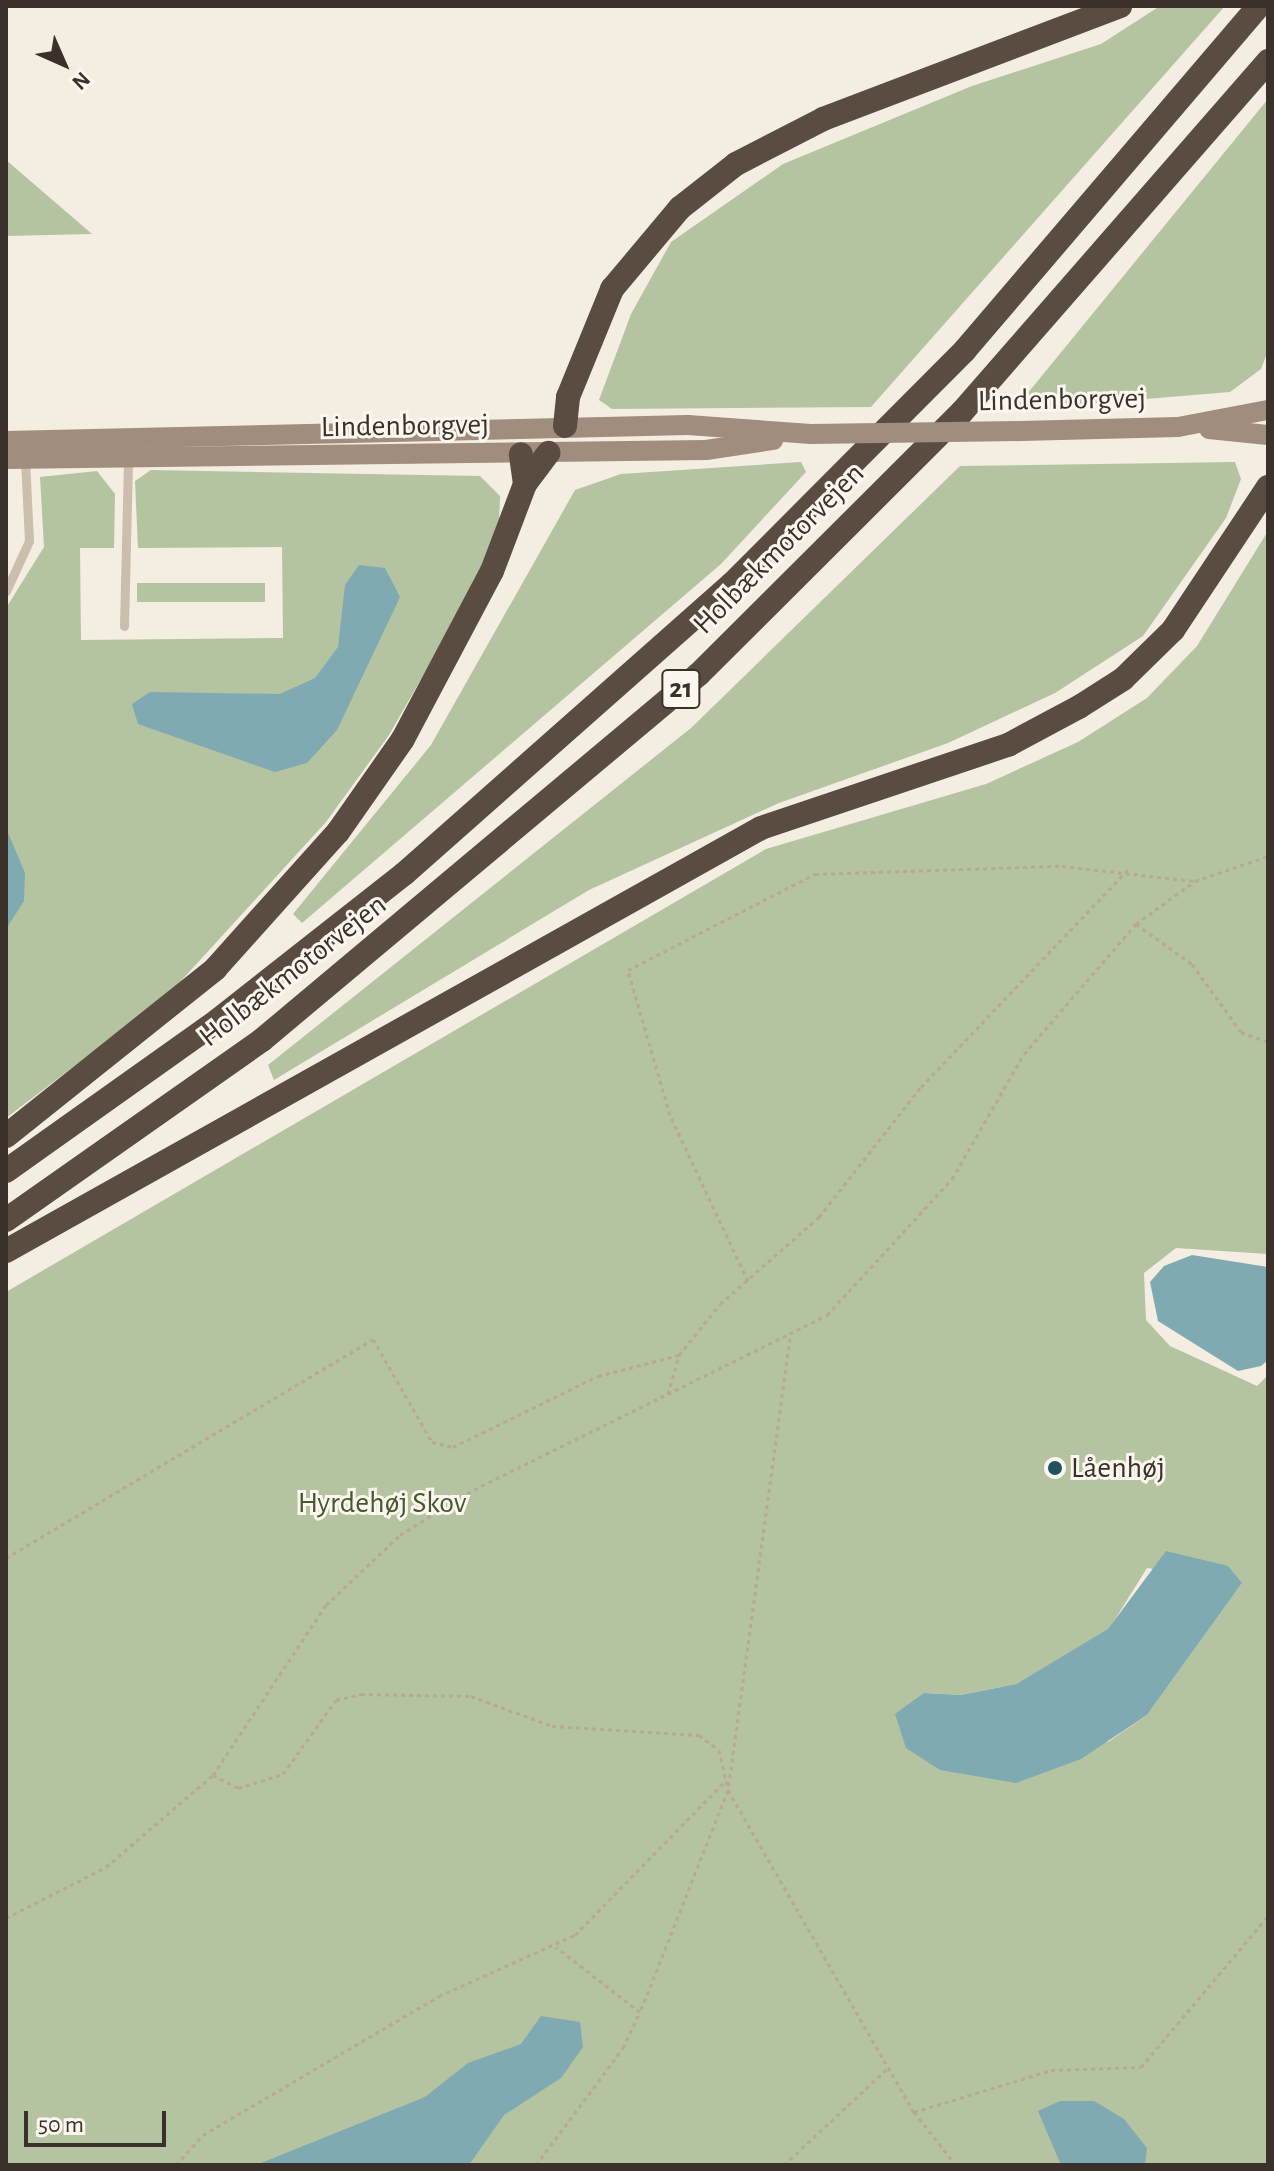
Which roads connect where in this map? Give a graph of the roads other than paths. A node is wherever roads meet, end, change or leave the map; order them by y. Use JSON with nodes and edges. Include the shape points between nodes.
{"nodes":[{"id":1,"x":1120,"y":6,"type":"edge"},
{"id":2,"x":1259,"y":6,"type":"edge"},
{"id":3,"x":1268,"y":61,"type":"edge"},
{"id":4,"x":1267,"y":409,"type":"edge"},
{"id":5,"x":1178,"y":427,"type":"junction"},
{"id":6,"x":807,"y":434,"type":"junction"},
{"id":7,"x":1268,"y":435,"type":"edge"},
{"id":8,"x":572,"y":440,"type":"junction"},
{"id":9,"x":128,"y":449,"type":"junction"},
{"id":10,"x":15,"y":450,"type":"edge"},
{"id":11,"x":548,"y":453,"type":"junction"},
{"id":12,"x":521,"y":454,"type":"junction"},
{"id":13,"x":525,"y":484,"type":"junction"},
{"id":14,"x":1268,"y":487,"type":"edge"},
{"id":15,"x":6,"y":591,"type":"edge"},
{"id":16,"x":124,"y":626,"type":"dead end"},
{"id":17,"x":6,"y":1136,"type":"edge"},
{"id":18,"x":6,"y":1171,"type":"edge"},
{"id":19,"x":6,"y":1220,"type":"edge"},
{"id":20,"x":6,"y":1251,"type":"edge"}],
"edges":[{"from":1,"to":8,"type":"highway","via":[[823,119],[736,164],[680,208],[612,289],[568,397]]},
{"from":2,"to":18,"type":"highway","name":"Holbækmotorvejen","number":"21","via":[[965,350],[709,605],[404,874],[217,1021]]},
{"from":3,"to":19,"type":"highway","name":"Holbækmotorvejen","number":"21","via":[[962,412],[699,674],[262,1040]]},
{"from":4,"to":5,"type":"main road","name":"Lindenborgvej"},
{"from":4,"to":7,"type":"main road"},
{"from":5,"to":6,"type":"main road","name":"Lindenborgvej","bridge":true},
{"from":5,"to":7,"type":"main road","name":"Lindenborgvej"},
{"from":6,"to":8,"type":"main road","name":"Lindenborgvej","via":[[745,429]]},
{"from":6,"to":8,"type":"main road","name":"Lindenborgvej","via":[[706,450]]},
{"from":8,"to":9,"type":"main road","name":"Lindenborgvej"},
{"from":8,"to":11,"type":"main road"},
{"from":9,"to":10,"type":"main road","name":"Lindenborgvej"},
{"from":9,"to":12,"type":"main road","name":"Lindenborgvej"},
{"from":9,"to":16,"type":"lane"},
{"from":10,"to":15,"type":"lane","via":[[29,541]]},
{"from":11,"to":12,"type":"main road","name":"Lindenborgvej"},
{"from":11,"to":13,"type":"highway"},
{"from":12,"to":13,"type":"highway"},
{"from":13,"to":17,"type":"highway","via":[[452,652],[338,832],[215,969]]},
{"from":14,"to":20,"type":"highway","via":[[1173,630],[1123,679],[1079,707],[1008,745],[747,835]]}]}
